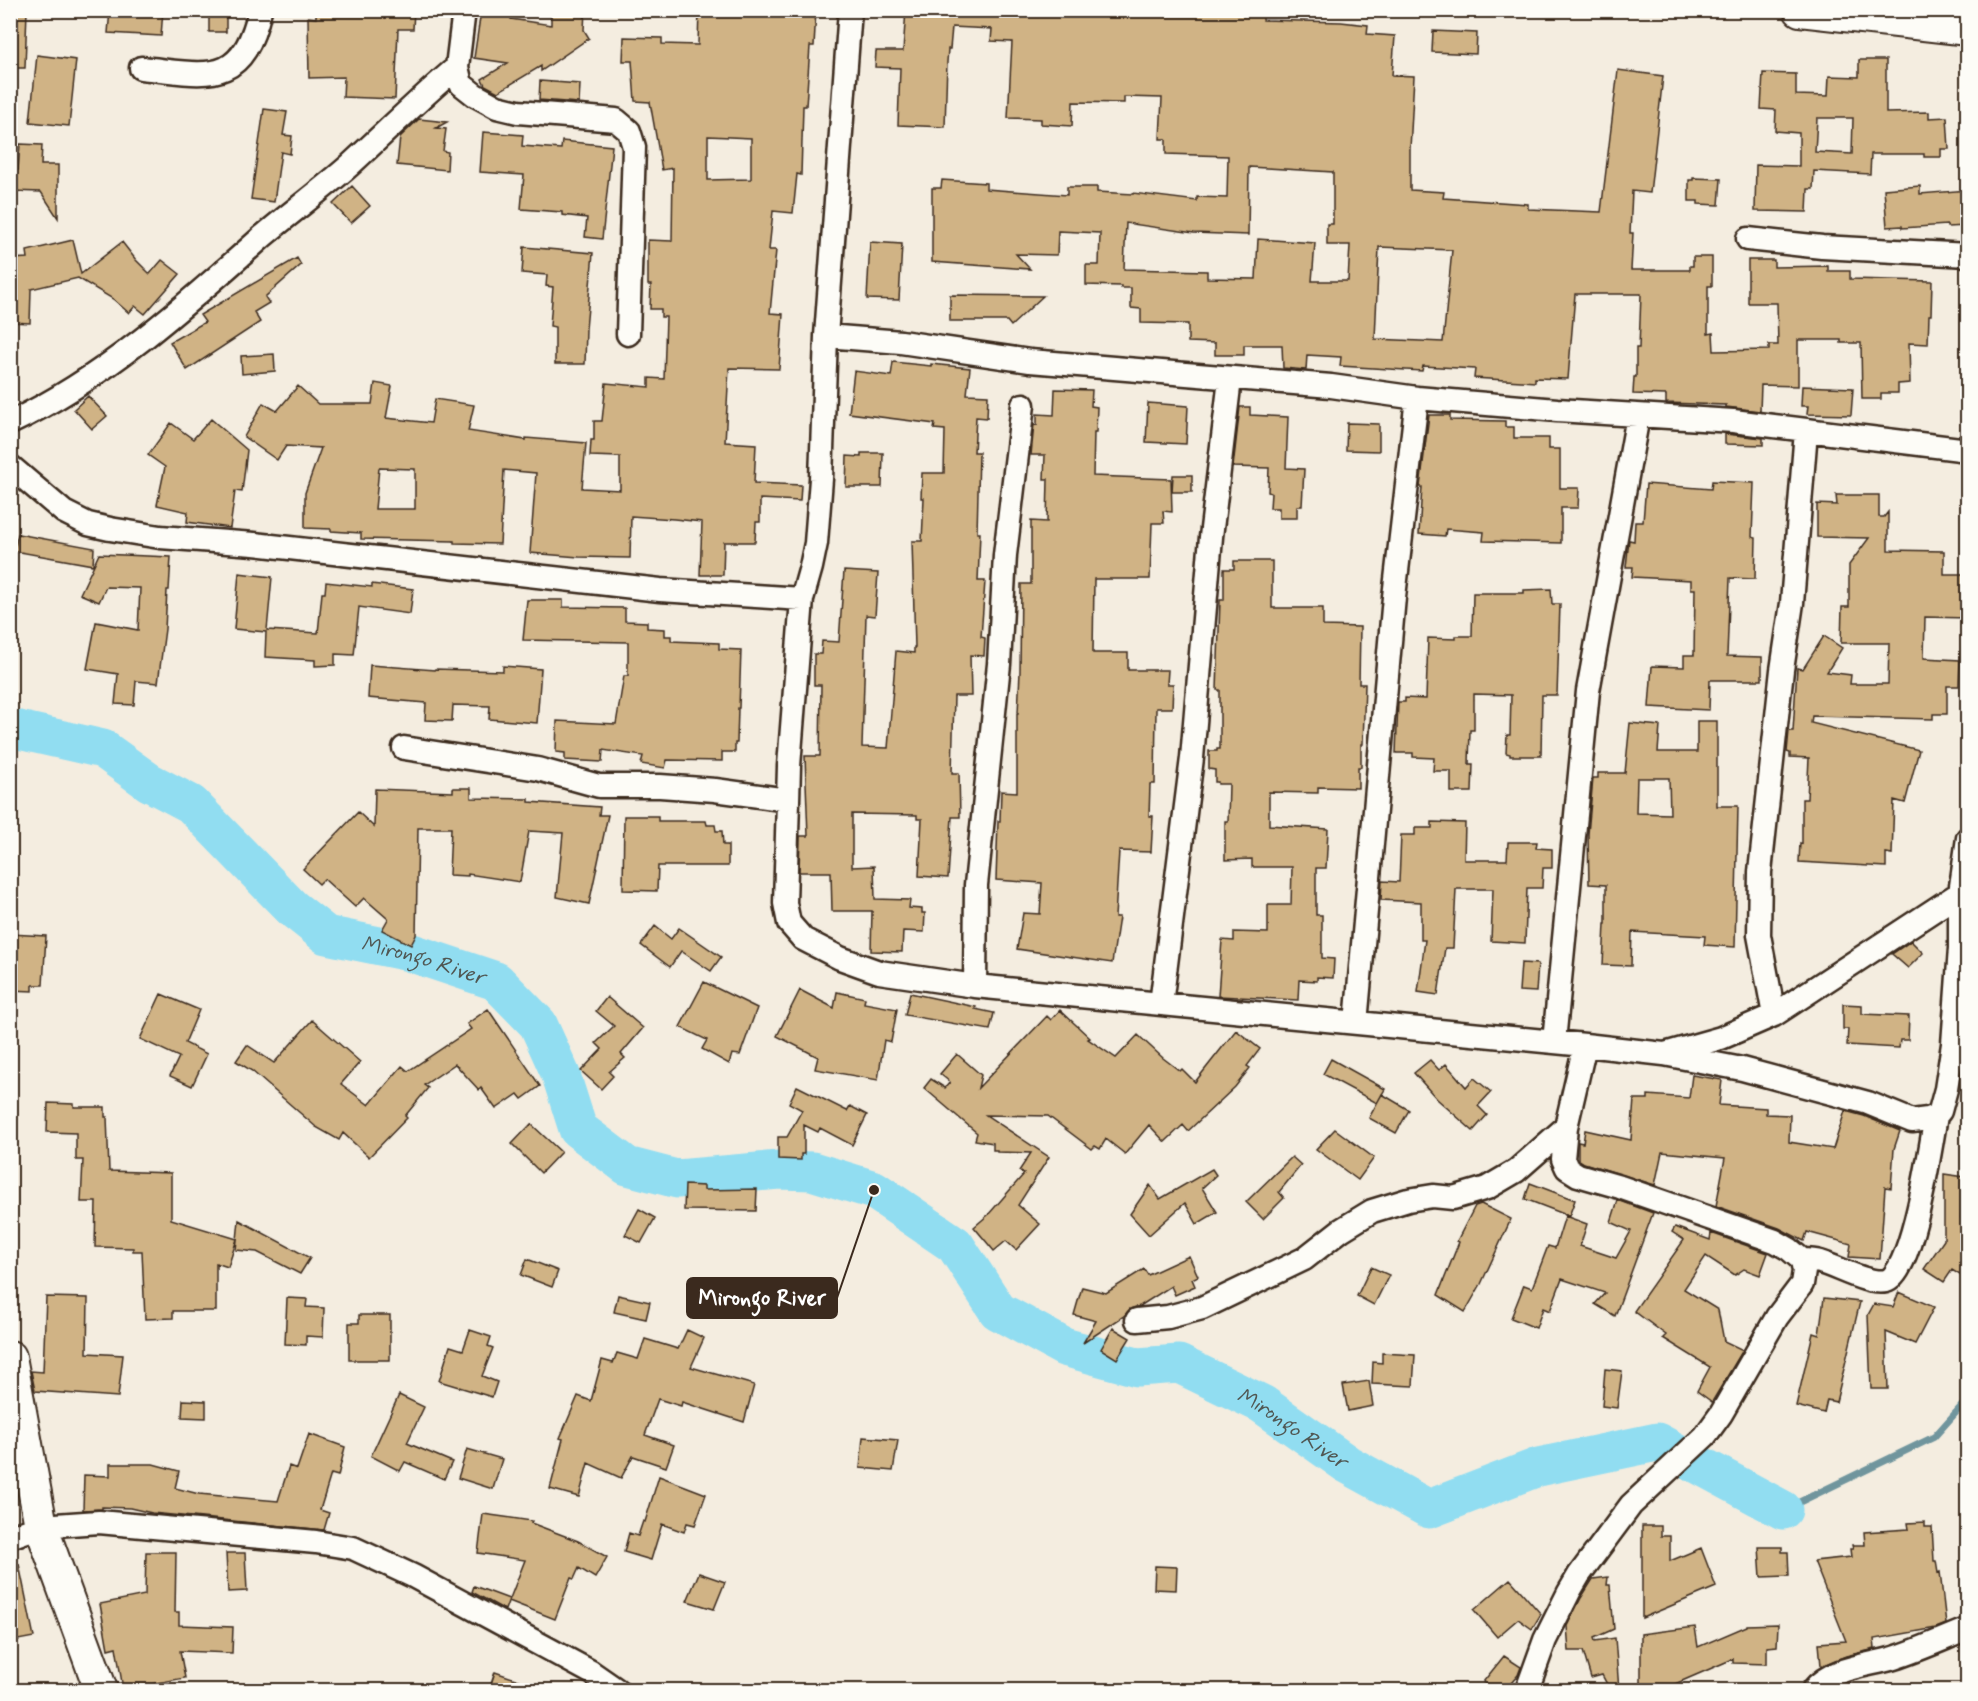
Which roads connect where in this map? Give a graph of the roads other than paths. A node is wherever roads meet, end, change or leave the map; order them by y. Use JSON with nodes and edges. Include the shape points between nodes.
{"nodes":[{"id":1,"x":260,"y":10,"type":"edge"},
{"id":2,"x":465,"y":10,"type":"edge"},
{"id":3,"x":850,"y":10,"type":"edge"},
{"id":4,"x":1800,"y":10,"type":"edge"},
{"id":5,"x":1968,"y":29,"type":"edge"},
{"id":6,"x":457,"y":67,"type":"junction"},
{"id":7,"x":141,"y":68,"type":"dead end"},
{"id":8,"x":1748,"y":239,"type":"dead end"},
{"id":9,"x":1968,"y":255,"type":"edge"},
{"id":10,"x":628,"y":334,"type":"dead end"},
{"id":11,"x":826,"y":336,"type":"junction"},
{"id":12,"x":1230,"y":379,"type":"junction"},
{"id":13,"x":1417,"y":398,"type":"junction"},
{"id":14,"x":1023,"y":405,"type":"dead end"},
{"id":15,"x":1638,"y":416,"type":"junction"},
{"id":16,"x":10,"y":423,"type":"edge"},
{"id":17,"x":1806,"y":432,"type":"junction"},
{"id":18,"x":1968,"y":450,"type":"edge"},
{"id":19,"x":10,"y":466,"type":"edge"},
{"id":20,"x":802,"y":599,"type":"junction"},
{"id":21,"x":404,"y":748,"type":"dead end"},
{"id":22,"x":788,"y":800,"type":"junction"},
{"id":23,"x":1968,"y":838,"type":"edge"},
{"id":24,"x":1964,"y":879,"type":"edge"},
{"id":25,"x":975,"y":986,"type":"junction"},
{"id":26,"x":1161,"y":1004,"type":"junction"},
{"id":27,"x":1774,"y":1015,"type":"junction"},
{"id":28,"x":1356,"y":1023,"type":"junction"},
{"id":29,"x":1554,"y":1042,"type":"junction"},
{"id":30,"x":1586,"y":1045,"type":"junction"},
{"id":31,"x":1664,"y":1054,"type":"junction"},
{"id":32,"x":1936,"y":1116,"type":"junction"},
{"id":33,"x":1566,"y":1127,"type":"junction"},
{"id":34,"x":1802,"y":1260,"type":"junction"},
{"id":35,"x":1137,"y":1320,"type":"dead end"},
{"id":36,"x":10,"y":1357,"type":"edge"},
{"id":37,"x":41,"y":1526,"type":"junction"},
{"id":38,"x":10,"y":1537,"type":"edge"},
{"id":39,"x":1968,"y":1629,"type":"edge"},
{"id":40,"x":101,"y":1690,"type":"edge"},
{"id":41,"x":617,"y":1690,"type":"edge"},
{"id":42,"x":1527,"y":1690,"type":"edge"},
{"id":43,"x":1814,"y":1690,"type":"edge"}],
"edges":[{"from":1,"to":7,"type":"street","via":[[247,49],[232,66],[209,74]]},
{"from":2,"to":6,"type":"street"},
{"from":3,"to":11,"type":"street"},
{"from":4,"to":5,"type":"street"},
{"from":6,"to":10,"type":"street","via":[[461,84],[497,106],[518,112],[616,120],[629,131],[634,147]]},
{"from":6,"to":16,"type":"street","via":[[348,166],[148,335],[65,395]]},
{"from":8,"to":9,"type":"street"},
{"from":11,"to":12,"type":"street","via":[[901,342],[1030,361]]},
{"from":11,"to":20,"type":"street","via":[[816,543]]},
{"from":12,"to":13,"type":"street","via":[[1331,386]]},
{"from":12,"to":26,"type":"street","via":[[1211,537],[1192,758]]},
{"from":13,"to":15,"type":"street"},
{"from":13,"to":28,"type":"street","via":[[1394,597]]},
{"from":14,"to":25,"type":"street","via":[[1005,555],[999,664],[976,885]]},
{"from":15,"to":17,"type":"street","via":[[1732,421]]},
{"from":15,"to":29,"type":"street","via":[[1588,691]]},
{"from":17,"to":18,"type":"street"},
{"from":17,"to":27,"type":"street","via":[[1792,603],[1760,872],[1759,935]]},
{"from":19,"to":20,"type":"street","via":[[64,512],[110,529],[660,590]]},
{"from":20,"to":22,"type":"street"},
{"from":21,"to":22,"type":"street","via":[[538,768],[599,786],[693,789]]},
{"from":22,"to":25,"type":"street","via":[[784,903],[789,923],[803,939],[879,972]]},
{"from":23,"to":24,"type":"street"},
{"from":24,"to":27,"type":"street"},
{"from":24,"to":32,"type":"street","via":[[1953,1044],[1946,1089]]},
{"from":25,"to":26,"type":"street"},
{"from":26,"to":28,"type":"street"},
{"from":27,"to":31,"type":"street","via":[[1721,1038]]},
{"from":28,"to":29,"type":"street"},
{"from":29,"to":30,"type":"street"},
{"from":30,"to":31,"type":"street"},
{"from":30,"to":33,"type":"street"},
{"from":31,"to":32,"type":"street","via":[[1754,1072],[1868,1103],[1912,1121]]},
{"from":32,"to":34,"type":"street","via":[[1921,1203],[1896,1275],[1888,1281],[1874,1281]]},
{"from":33,"to":34,"type":"street","via":[[1563,1159],[1567,1168],[1578,1175],[1774,1241]]},
{"from":33,"to":35,"type":"street","via":[[1516,1171],[1487,1188],[1454,1198],[1408,1200],[1372,1210],[1304,1259],[1202,1308]]},
{"from":34,"to":42,"type":"street","via":[[1802,1284],[1777,1317],[1721,1414],[1705,1436],[1631,1505],[1569,1592],[1545,1640]]},
{"from":36,"to":37,"type":"street"},
{"from":37,"to":38,"type":"street"},
{"from":37,"to":40,"type":"street"},
{"from":37,"to":41,"type":"street","via":[[99,1522],[353,1548],[413,1576]]},
{"from":39,"to":43,"type":"street","via":[[1894,1658],[1842,1671]]}]}
